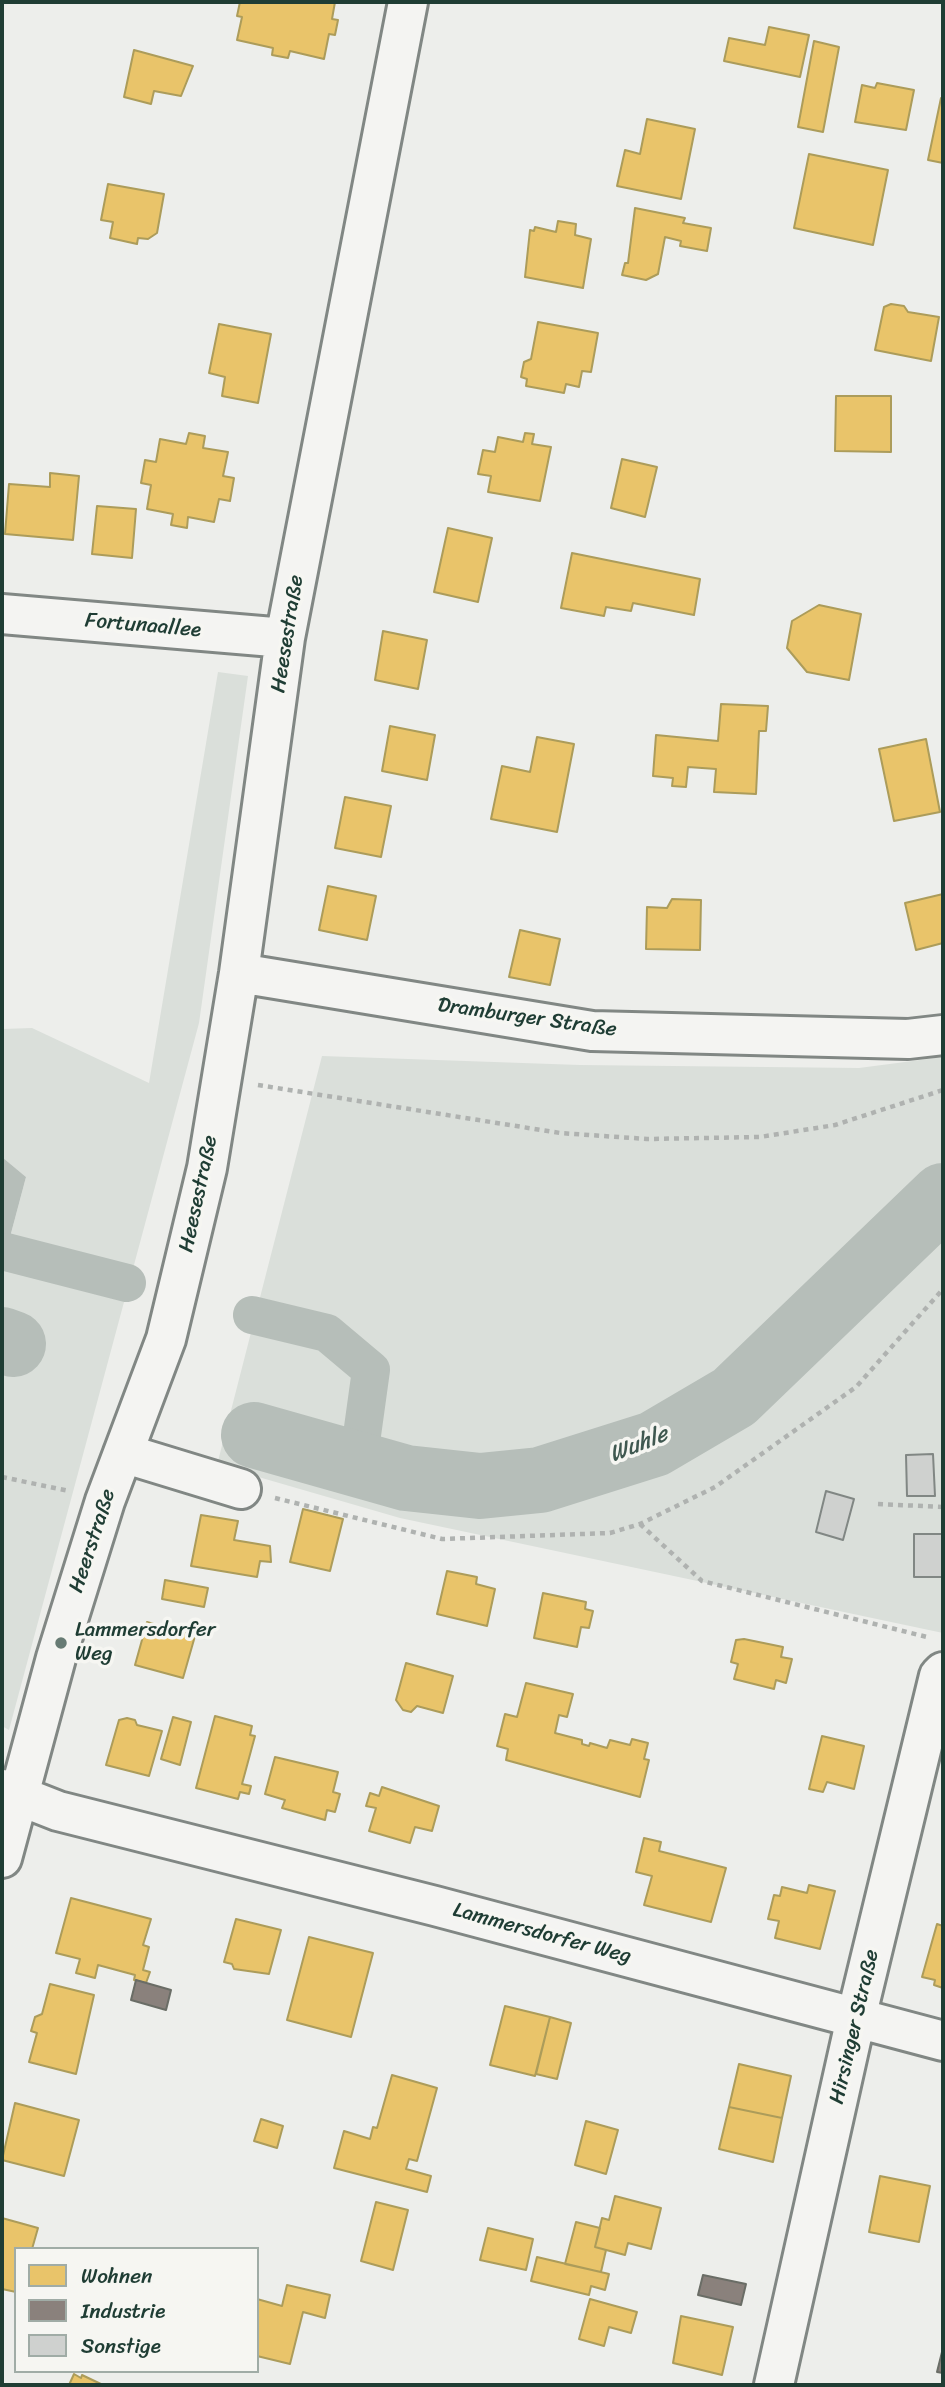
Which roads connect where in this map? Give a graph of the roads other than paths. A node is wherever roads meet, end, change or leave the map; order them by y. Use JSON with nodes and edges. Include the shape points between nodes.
{"nodes":[{"id":1,"x":408,"y":2,"type":"edge"},
{"id":2,"x":2,"y":614,"type":"edge"},
{"id":3,"x":285,"y":638,"type":"junction"},
{"id":4,"x":239,"y":973,"type":"junction"},
{"id":5,"x":943,"y":1035,"type":"edge"},
{"id":6,"x":183,"y":1268,"type":"joint"},
{"id":7,"x":123,"y":1453,"type":"junction"},
{"id":8,"x":241,"y":1489,"type":"dead end"},
{"id":9,"x":937,"y":1655,"type":"edge"},
{"id":10,"x":11,"y":1792,"type":"edge"},
{"id":11,"x":2,"y":1858,"type":"edge"},
{"id":12,"x":856,"y":2018,"type":"junction"},
{"id":13,"x":943,"y":2041,"type":"edge"},
{"id":14,"x":774,"y":2385,"type":"edge"}],
"edges":[{"from":1,"to":3,"type":"street","name":"Heesestraße"},
{"from":2,"to":3,"type":"street","name":"Fortunaallee"},
{"from":3,"to":4,"type":"street","name":"Heesestraße"},
{"from":4,"to":5,"type":"street","name":"Dramburger Straße","via":[[592,1031],[908,1039]]},
{"from":4,"to":6,"type":"street","name":"Heesestraße","via":[[206,1168]]},
{"from":6,"to":7,"type":"street","name":"Heerstraße","via":[[166,1339]]},
{"from":7,"to":8,"type":"street"},
{"from":7,"to":10,"type":"street","name":"Heerstraße"},
{"from":9,"to":12,"type":"street","name":"Hirsinger Straße","via":[[936,1689]]},
{"from":10,"to":11,"type":"street","name":"Heerstraße"},
{"from":10,"to":12,"type":"street","name":"Lammersdorfer Weg","via":[[58,1811]]},
{"from":12,"to":13,"type":"street","name":"Lammersdorfer Weg"},
{"from":12,"to":14,"type":"street","name":"Hirsinger Straße"}]}
